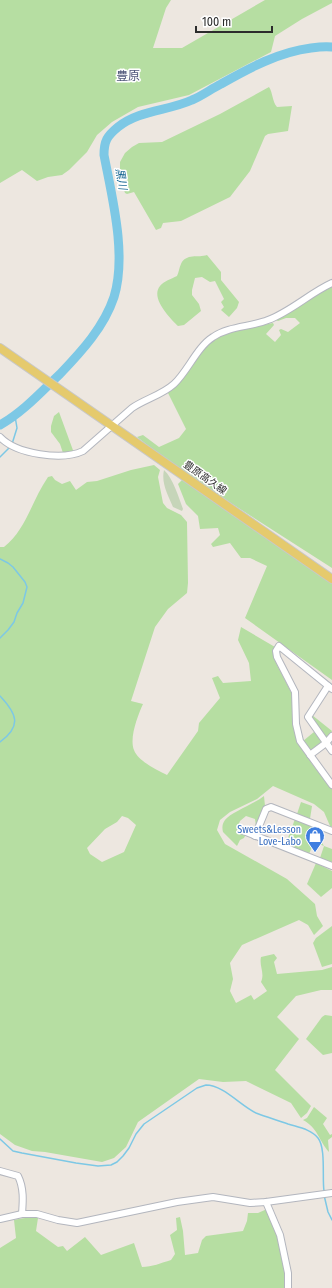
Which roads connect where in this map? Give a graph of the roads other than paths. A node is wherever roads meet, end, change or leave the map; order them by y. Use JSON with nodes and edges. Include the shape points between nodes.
{"nodes":[{"id":1,"x":332,"y":283,"type":"edge"},
{"id":2,"x":0,"y":348,"type":"edge"},
{"id":3,"x":112,"y":425,"type":"junction"},
{"id":4,"x":2,"y":441,"type":"edge"},
{"id":5,"x":332,"y":579,"type":"edge"},
{"id":6,"x":330,"y":688,"type":"edge"},
{"id":7,"x":332,"y":736,"type":"edge"},
{"id":8,"x":326,"y":743,"type":"junction"},
{"id":9,"x":332,"y":751,"type":"edge"},
{"id":10,"x":310,"y":755,"type":"junction"},
{"id":11,"x":332,"y":785,"type":"edge"},
{"id":12,"x":240,"y":830,"type":"dead end"},
{"id":13,"x":332,"y":831,"type":"edge"},
{"id":14,"x":255,"y":836,"type":"junction"},
{"id":15,"x":332,"y":866,"type":"edge"},
{"id":16,"x":0,"y":1171,"type":"edge"},
{"id":17,"x":331,"y":1193,"type":"edge"},
{"id":18,"x":266,"y":1202,"type":"junction"},
{"id":19,"x":22,"y":1214,"type":"junction"},
{"id":20,"x":0,"y":1219,"type":"edge"},
{"id":21,"x":288,"y":1288,"type":"edge"}],
"edges":[{"from":1,"to":3,"type":"street","via":[[268,320],[228,330],[213,337],[206,342],[170,388],[140,402]]},
{"from":2,"to":3,"type":"main road","name":"豊原高久線"},
{"from":3,"to":4,"type":"street","via":[[75,455],[37,454]]},
{"from":3,"to":5,"type":"main road","name":"豊原高久線"},
{"from":6,"to":8,"type":"street","via":[[308,717]]},
{"from":6,"to":10,"type":"street","via":[[279,646],[276,651],[277,657],[295,692],[300,741]]},
{"from":7,"to":8,"type":"street"},
{"from":8,"to":9,"type":"street"},
{"from":8,"to":10,"type":"street"},
{"from":10,"to":11,"type":"street"},
{"from":12,"to":14,"type":"street"},
{"from":13,"to":14,"type":"street","via":[[271,807],[266,809]]},
{"from":14,"to":15,"type":"street"},
{"from":16,"to":19,"type":"street","via":[[18,1176],[23,1196]]},
{"from":17,"to":18,"type":"street"},
{"from":18,"to":19,"type":"street","via":[[250,1203],[213,1196],[77,1223],[37,1214]]},
{"from":18,"to":21,"type":"street","via":[[280,1235],[288,1273]]},
{"from":19,"to":20,"type":"street"}]}
